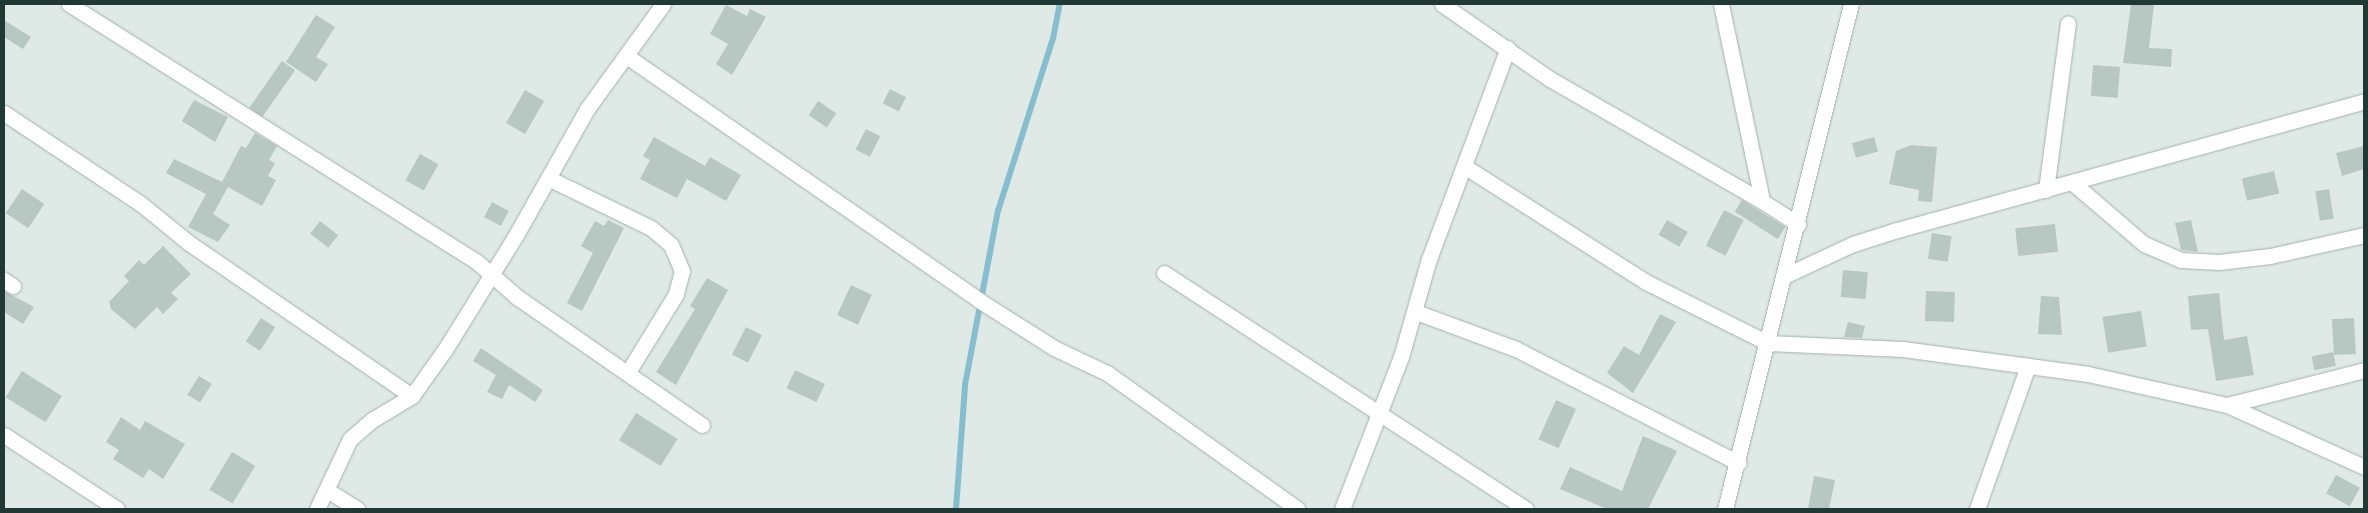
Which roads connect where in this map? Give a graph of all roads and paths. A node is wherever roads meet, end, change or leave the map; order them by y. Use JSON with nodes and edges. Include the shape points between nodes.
{"nodes":[{"id":1,"x":69,"y":4,"type":"edge"},
{"id":2,"x":663,"y":4,"type":"edge"},
{"id":3,"x":1442,"y":4,"type":"edge"},
{"id":4,"x":1721,"y":4,"type":"edge"},
{"id":5,"x":1851,"y":4,"type":"edge"},
{"id":6,"x":2068,"y":23,"type":"dead end"},
{"id":7,"x":1508,"y":48,"type":"junction"},
{"id":8,"x":628,"y":57,"type":"junction"},
{"id":9,"x":2364,"y":101,"type":"edge"},
{"id":10,"x":4,"y":114,"type":"edge"},
{"id":11,"x":1464,"y":166,"type":"junction"},
{"id":12,"x":548,"y":178,"type":"junction"},
{"id":13,"x":2074,"y":184,"type":"junction"},
{"id":14,"x":2046,"y":190,"type":"junction"},
{"id":15,"x":1762,"y":201,"type":"junction"},
{"id":16,"x":1798,"y":224,"type":"junction"},
{"id":17,"x":2364,"y":235,"type":"edge"},
{"id":18,"x":1164,"y":272,"type":"dead end"},
{"id":19,"x":492,"y":274,"type":"junction"},
{"id":20,"x":1784,"y":276,"type":"junction"},
{"id":21,"x":1416,"y":312,"type":"junction"},
{"id":22,"x":1768,"y":343,"type":"junction"},
{"id":23,"x":2028,"y":366,"type":"junction"},
{"id":24,"x":2364,"y":370,"type":"edge"},
{"id":25,"x":628,"y":372,"type":"junction"},
{"id":26,"x":412,"y":396,"type":"junction"},
{"id":27,"x":2227,"y":405,"type":"junction"},
{"id":28,"x":1379,"y":413,"type":"junction"},
{"id":29,"x":702,"y":424,"type":"dead end"},
{"id":30,"x":4,"y":435,"type":"edge"},
{"id":31,"x":1739,"y":463,"type":"junction"},
{"id":32,"x":2364,"y":467,"type":"edge"},
{"id":33,"x":327,"y":490,"type":"junction"},
{"id":34,"x":117,"y":509,"type":"edge"},
{"id":35,"x":317,"y":509,"type":"edge"},
{"id":36,"x":358,"y":509,"type":"edge"},
{"id":37,"x":1298,"y":509,"type":"edge"},
{"id":38,"x":1342,"y":509,"type":"edge"},
{"id":39,"x":1526,"y":509,"type":"edge"},
{"id":40,"x":1725,"y":509,"type":"edge"},
{"id":41,"x":1977,"y":509,"type":"edge"}],
"edges":[{"from":1,"to":19,"type":"street"},
{"from":2,"to":8,"type":"street"},
{"from":3,"to":7,"type":"street"},
{"from":4,"to":15,"type":"street"},
{"from":5,"to":16,"type":"street"},
{"from":6,"to":14,"type":"street"},
{"from":7,"to":11,"type":"street"},
{"from":7,"to":15,"type":"street","via":[[1550,79]]},
{"from":8,"to":12,"type":"street","via":[[587,109]]},
{"from":8,"to":37,"type":"street","via":[[980,301],[1054,348],[1107,373]]},
{"from":9,"to":13,"type":"street"},
{"from":10,"to":26,"type":"street","via":[[141,204],[189,243]]},
{"from":11,"to":21,"type":"street","via":[[1429,259]]},
{"from":11,"to":22,"type":"street","via":[[1646,282]]},
{"from":12,"to":19,"type":"street"},
{"from":12,"to":25,"type":"street","via":[[651,228],[672,245],[682,271],[676,294]]},
{"from":13,"to":14,"type":"street"},
{"from":13,"to":17,"type":"street","via":[[2144,244],[2181,260],[2219,262],[2270,256]]},
{"from":14,"to":20,"type":"street","via":[[1853,244]]},
{"from":15,"to":16,"type":"street"},
{"from":16,"to":20,"type":"street"},
{"from":18,"to":28,"type":"street"},
{"from":19,"to":25,"type":"street","via":[[517,296]]},
{"from":19,"to":26,"type":"street"},
{"from":20,"to":22,"type":"street"},
{"from":21,"to":28,"type":"street"},
{"from":21,"to":31,"type":"street","via":[[1516,349]]},
{"from":22,"to":23,"type":"street","via":[[1903,349]]},
{"from":22,"to":31,"type":"street"},
{"from":23,"to":27,"type":"street","via":[[2088,374]]},
{"from":23,"to":41,"type":"street"},
{"from":24,"to":27,"type":"street"},
{"from":25,"to":29,"type":"street"},
{"from":26,"to":33,"type":"street","via":[[372,420],[350,439]]},
{"from":27,"to":32,"type":"street"},
{"from":28,"to":38,"type":"street"},
{"from":28,"to":39,"type":"street"},
{"from":30,"to":34,"type":"street"},
{"from":31,"to":40,"type":"street"},
{"from":33,"to":35,"type":"street"},
{"from":33,"to":36,"type":"street"}]}
